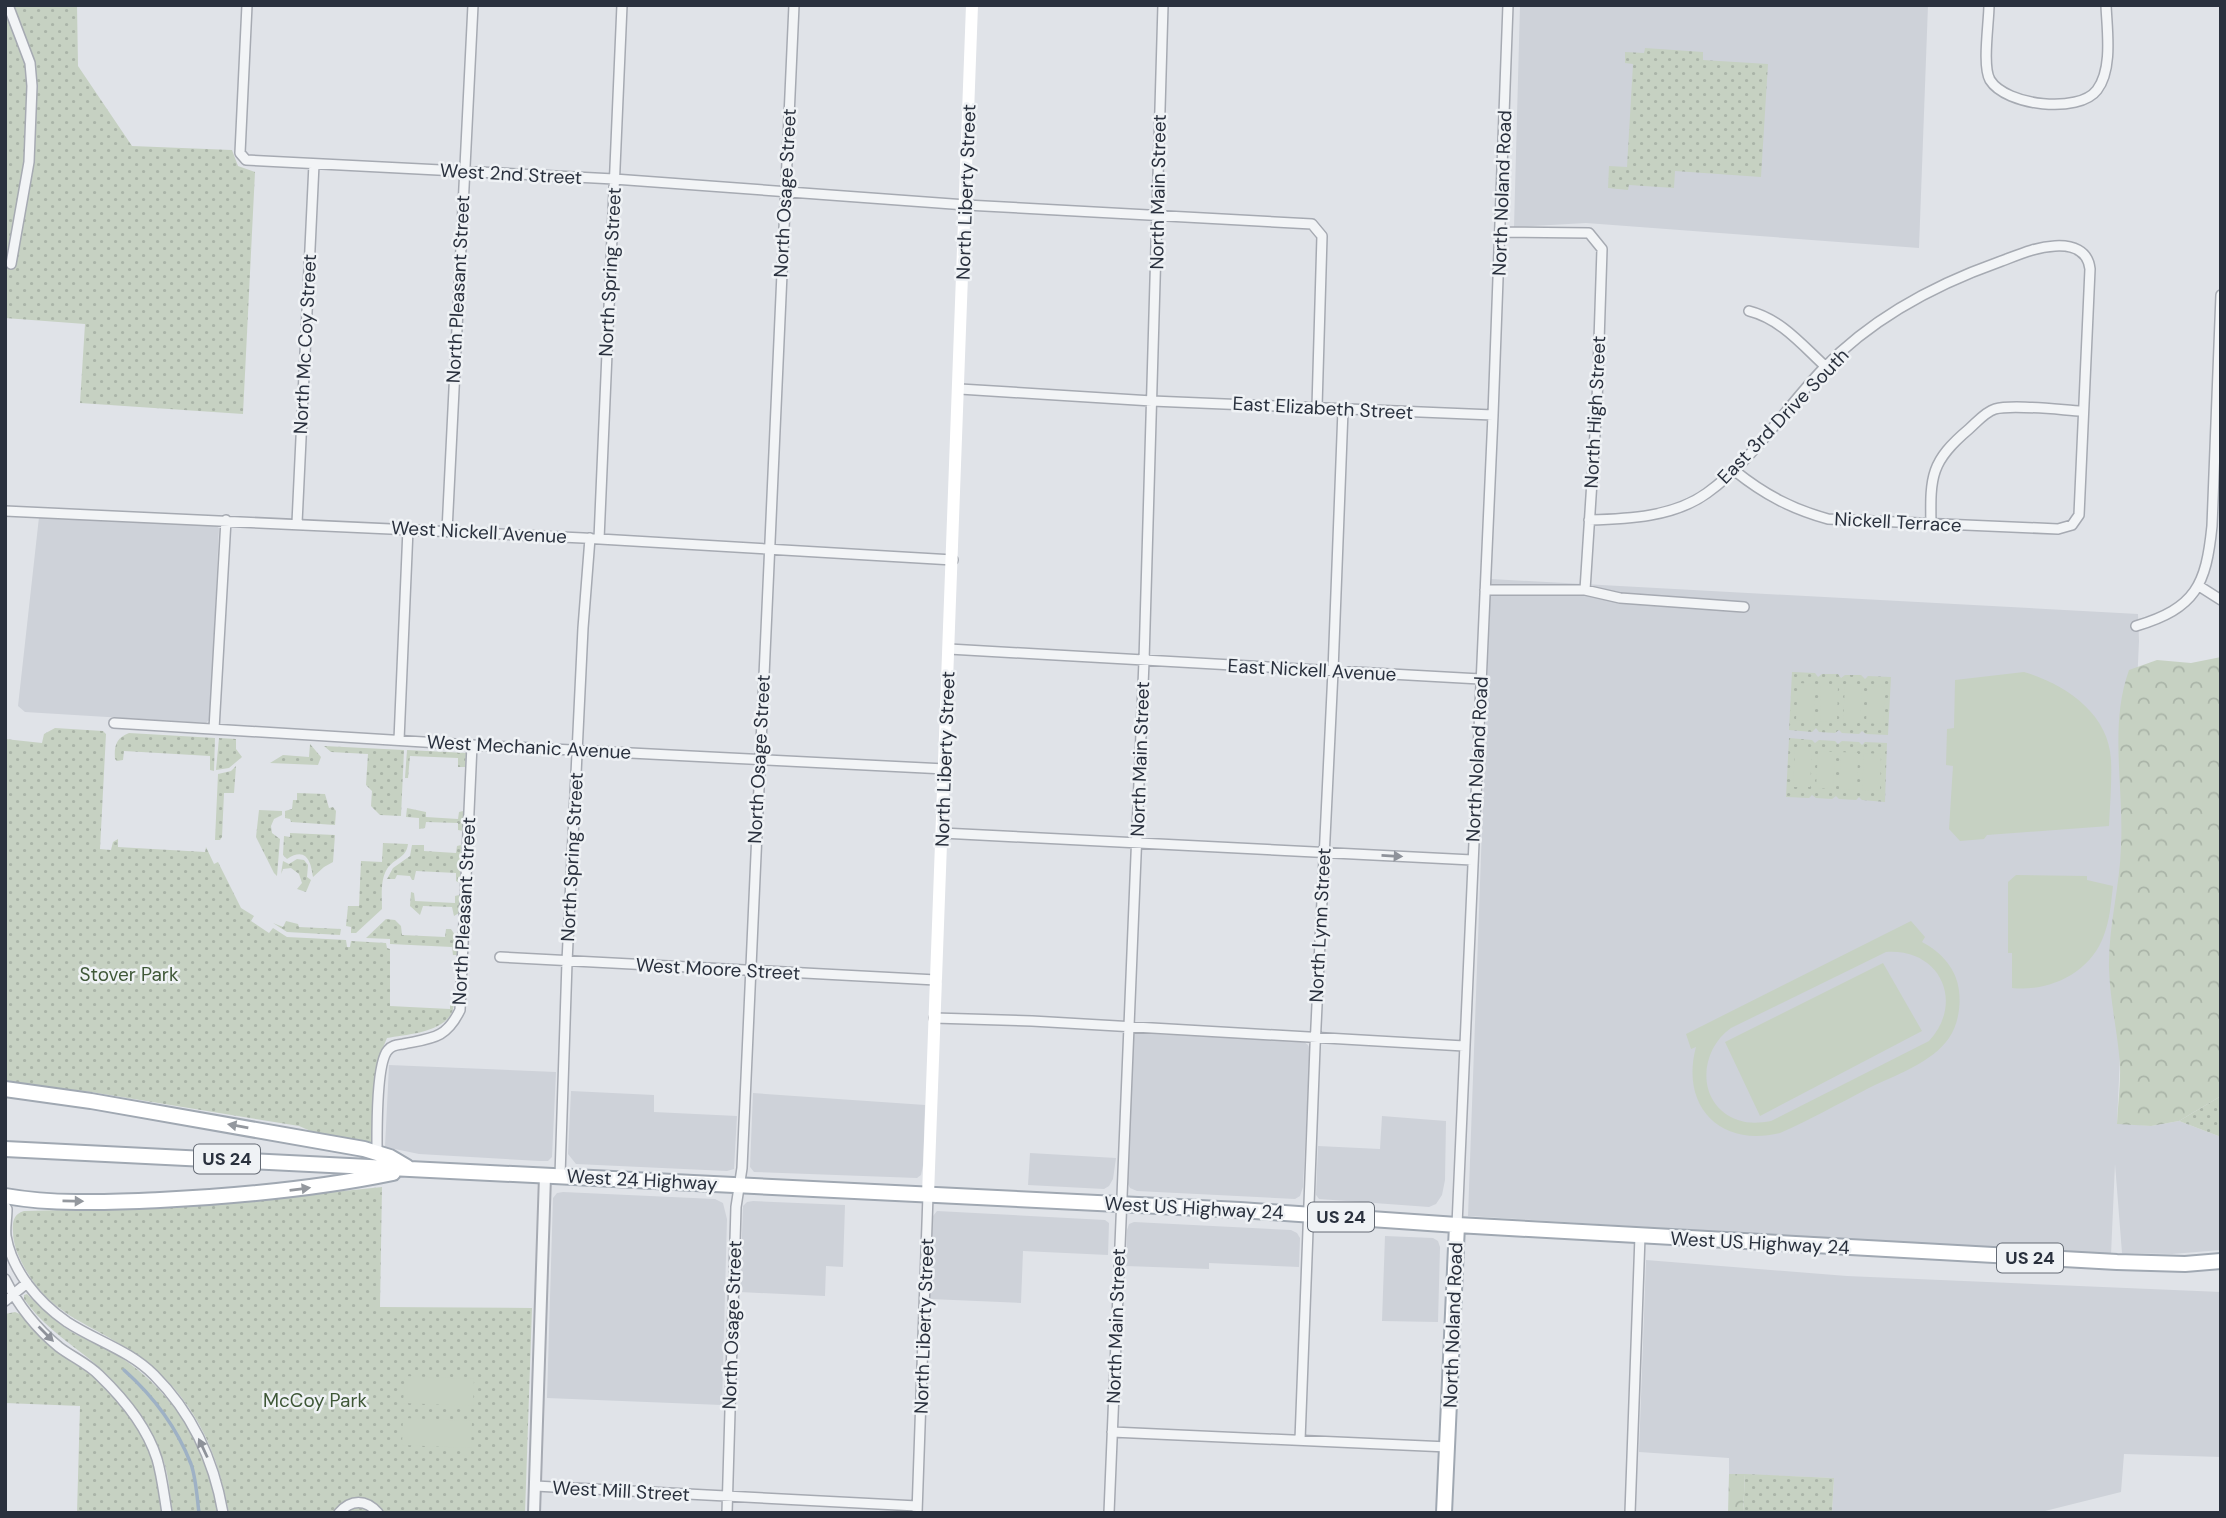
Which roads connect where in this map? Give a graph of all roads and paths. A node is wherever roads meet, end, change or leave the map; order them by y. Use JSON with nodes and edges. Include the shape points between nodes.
{"nodes":[{"id":1,"x":8,"y":5,"type":"edge"},
{"id":2,"x":247,"y":5,"type":"edge"},
{"id":3,"x":473,"y":5,"type":"edge"},
{"id":4,"x":622,"y":5,"type":"edge"},
{"id":5,"x":794,"y":5,"type":"edge"},
{"id":6,"x":972,"y":5,"type":"edge"},
{"id":7,"x":1163,"y":5,"type":"edge"},
{"id":8,"x":1508,"y":5,"type":"edge"},
{"id":9,"x":1989,"y":5,"type":"edge"},
{"id":10,"x":2106,"y":5,"type":"edge"},
{"id":11,"x":314,"y":164,"type":"junction"},
{"id":12,"x":463,"y":172,"type":"junction"},
{"id":13,"x":614,"y":180,"type":"junction"},
{"id":14,"x":785,"y":192,"type":"junction"},
{"id":15,"x":966,"y":205,"type":"junction"},
{"id":16,"x":1158,"y":215,"type":"junction"},
{"id":17,"x":1501,"y":232,"type":"junction"},
{"id":18,"x":11,"y":264,"type":"dead end"},
{"id":19,"x":2221,"y":295,"type":"edge"},
{"id":20,"x":1749,"y":311,"type":"dead end"},
{"id":21,"x":1826,"y":367,"type":"junction"},
{"id":22,"x":960,"y":389,"type":"junction"},
{"id":23,"x":1152,"y":401,"type":"junction"},
{"id":24,"x":1317,"y":407,"type":"junction"},
{"id":25,"x":1343,"y":410,"type":"junction"},
{"id":26,"x":2082,"y":411,"type":"junction"},
{"id":27,"x":1493,"y":415,"type":"junction"},
{"id":28,"x":1735,"y":471,"type":"junction"},
{"id":29,"x":5,"y":510,"type":"edge"},
{"id":30,"x":226,"y":520,"type":"junction"},
{"id":31,"x":1589,"y":520,"type":"junction"},
{"id":32,"x":297,"y":523,"type":"junction"},
{"id":33,"x":1931,"y":524,"type":"junction"},
{"id":34,"x":408,"y":529,"type":"junction"},
{"id":35,"x":447,"y":531,"type":"junction"},
{"id":36,"x":594,"y":538,"type":"junction"},
{"id":37,"x":769,"y":549,"type":"junction"},
{"id":38,"x":953,"y":560,"type":"junction"},
{"id":39,"x":2199,"y":586,"type":"junction"},
{"id":40,"x":1485,"y":590,"type":"junction"},
{"id":41,"x":1585,"y":590,"type":"junction"},
{"id":42,"x":2221,"y":600,"type":"edge"},
{"id":43,"x":1744,"y":607,"type":"dead end"},
{"id":44,"x":2136,"y":626,"type":"dead end"},
{"id":45,"x":949,"y":649,"type":"junction"},
{"id":46,"x":1144,"y":661,"type":"junction"},
{"id":47,"x":1333,"y":671,"type":"junction"},
{"id":48,"x":1480,"y":679,"type":"junction"},
{"id":49,"x":114,"y":723,"type":"dead end"},
{"id":50,"x":214,"y":729,"type":"junction"},
{"id":51,"x":399,"y":740,"type":"junction"},
{"id":52,"x":472,"y":745,"type":"junction"},
{"id":53,"x":578,"y":750,"type":"junction"},
{"id":54,"x":759,"y":759,"type":"junction"},
{"id":55,"x":945,"y":769,"type":"junction"},
{"id":56,"x":942,"y":833,"type":"junction"},
{"id":57,"x":1136,"y":843,"type":"junction"},
{"id":58,"x":1324,"y":853,"type":"junction"},
{"id":59,"x":1472,"y":860,"type":"junction"},
{"id":60,"x":500,"y":957,"type":"dead end"},
{"id":61,"x":567,"y":962,"type":"junction"},
{"id":62,"x":749,"y":971,"type":"junction"},
{"id":63,"x":936,"y":980,"type":"junction"},
{"id":64,"x":934,"y":1018,"type":"junction"},
{"id":65,"x":1128,"y":1027,"type":"junction"},
{"id":66,"x":1315,"y":1037,"type":"junction"},
{"id":67,"x":1464,"y":1046,"type":"junction"},
{"id":68,"x":5,"y":1089,"type":"edge"},
{"id":69,"x":5,"y":1149,"type":"edge"},
{"id":70,"x":377,"y":1153,"type":"junction"},
{"id":71,"x":411,"y":1169,"type":"junction"},
{"id":72,"x":545,"y":1175,"type":"junction"},
{"id":73,"x":560,"y":1176,"type":"junction"},
{"id":74,"x":740,"y":1186,"type":"junction"},
{"id":75,"x":928,"y":1195,"type":"junction"},
{"id":76,"x":5,"y":1196,"type":"edge"},
{"id":77,"x":1120,"y":1204,"type":"junction"},
{"id":78,"x":5,"y":1206,"type":"edge"},
{"id":79,"x":1308,"y":1214,"type":"junction"},
{"id":80,"x":1457,"y":1225,"type":"junction"},
{"id":81,"x":1640,"y":1236,"type":"junction"},
{"id":82,"x":2221,"y":1261,"type":"edge"},
{"id":83,"x":5,"y":1279,"type":"edge"},
{"id":84,"x":27,"y":1283,"type":"junction"},
{"id":85,"x":9,"y":1297,"type":"edge"},
{"id":86,"x":1112,"y":1432,"type":"junction"},
{"id":87,"x":1300,"y":1440,"type":"junction"},
{"id":88,"x":1448,"y":1447,"type":"junction"},
{"id":89,"x":535,"y":1486,"type":"junction"},
{"id":90,"x":727,"y":1497,"type":"junction"},
{"id":91,"x":917,"y":1509,"type":"edge"},
{"id":92,"x":167,"y":1513,"type":"edge"},
{"id":93,"x":223,"y":1513,"type":"edge"},
{"id":94,"x":340,"y":1513,"type":"edge"},
{"id":95,"x":378,"y":1513,"type":"edge"},
{"id":96,"x":534,"y":1513,"type":"edge"},
{"id":97,"x":727,"y":1513,"type":"edge"},
{"id":98,"x":1109,"y":1513,"type":"edge"},
{"id":99,"x":1444,"y":1513,"type":"edge"},
{"id":100,"x":1630,"y":1513,"type":"edge"}],
"edges":[{"from":1,"to":18,"type":"street","via":[[30,63],[32,86],[29,162]]},
{"from":2,"to":11,"type":"street","name":"West 2nd Street","via":[[240,153],[246,160]]},
{"from":3,"to":12,"type":"street","name":"North Pleasant Street"},
{"from":4,"to":13,"type":"street","name":"North Spring Street"},
{"from":5,"to":14,"type":"street","name":"North Osage Street"},
{"from":6,"to":15,"type":"main road","name":"North Liberty Street"},
{"from":7,"to":16,"type":"street","name":"North Main Street"},
{"from":8,"to":17,"type":"street","name":"North Noland Road"},
{"from":9,"to":10,"type":"street","via":[[1990,80],[2021,100],[2066,104],[2087,100],[2104,77]]},
{"from":11,"to":12,"type":"street","name":"West 2nd Street"},
{"from":11,"to":32,"type":"street","name":"North Mc Coy Street"},
{"from":12,"to":13,"type":"street","name":"West 2nd Street"},
{"from":12,"to":35,"type":"street","name":"North Pleasant Street"},
{"from":13,"to":14,"type":"street","name":"West 2nd Street"},
{"from":13,"to":36,"type":"street","name":"North Spring Street"},
{"from":14,"to":15,"type":"street","name":"West 2nd Street"},
{"from":14,"to":37,"type":"street","name":"North Osage Street"},
{"from":15,"to":16,"type":"street","name":"West 2nd Street"},
{"from":15,"to":22,"type":"main road","name":"North Liberty Street"},
{"from":16,"to":23,"type":"street","name":"North Main Street"},
{"from":16,"to":24,"type":"street","name":"West 2nd Street","via":[[1312,224],[1322,236]]},
{"from":17,"to":27,"type":"street","name":"North Noland Road"},
{"from":17,"to":31,"type":"street","name":"North High Street","via":[[1589,233],[1602,249]]},
{"from":19,"to":39,"type":"street","via":[[2213,526],[2209,560]]},
{"from":20,"to":21,"type":"street","via":[[1782,326]]},
{"from":21,"to":26,"type":"street","name":"East 3rd Drive South","via":[[1895,310],[1964,274],[2038,248],[2072,247],[2089,259],[2090,269]]},
{"from":21,"to":28,"type":"street","name":"East 3rd Drive South"},
{"from":22,"to":23,"type":"street","name":"East Elizabeth Street"},
{"from":22,"to":38,"type":"main road","name":"North Liberty Street"},
{"from":23,"to":24,"type":"street","name":"East Elizabeth Street"},
{"from":23,"to":46,"type":"street","name":"North Main Street"},
{"from":24,"to":25,"type":"street","name":"East Elizabeth Street"},
{"from":25,"to":27,"type":"street","name":"East Elizabeth Street"},
{"from":25,"to":47,"type":"street","name":"North Lynn Street"},
{"from":26,"to":33,"type":"street","via":[[2008,408],[1987,413],[1936,466],[1931,480]]},
{"from":26,"to":33,"type":"street","name":"Nickell Terrace","via":[[2076,529]]},
{"from":27,"to":40,"type":"street","name":"North Noland Road"},
{"from":28,"to":31,"type":"street","name":"East 3rd Drive South","via":[[1704,495],[1674,509],[1628,519]]},
{"from":28,"to":33,"type":"street","name":"Nickell Terrace","via":[[1778,502],[1809,514]]},
{"from":29,"to":30,"type":"street","name":"West Nickell Avenue"},
{"from":30,"to":32,"type":"street","name":"West Nickell Avenue"},
{"from":30,"to":50,"type":"street"},
{"from":31,"to":41,"type":"street","name":"North High Street"},
{"from":32,"to":34,"type":"street","name":"West Nickell Avenue"},
{"from":34,"to":35,"type":"street","name":"West Nickell Avenue"},
{"from":34,"to":51,"type":"street"},
{"from":35,"to":36,"type":"street","name":"West Nickell Avenue"},
{"from":36,"to":37,"type":"street","name":"West Nickell Avenue"},
{"from":36,"to":53,"type":"street","name":"North Spring Street"},
{"from":37,"to":38,"type":"street","name":"West Nickell Avenue"},
{"from":37,"to":54,"type":"street","name":"North Osage Street"},
{"from":38,"to":45,"type":"main road","name":"North Liberty Street"},
{"from":39,"to":42,"type":"street"},
{"from":39,"to":44,"type":"street","via":[[2175,610]]},
{"from":40,"to":41,"type":"street"},
{"from":40,"to":48,"type":"street","name":"North Noland Road"},
{"from":41,"to":43,"type":"street","via":[[1620,598]]},
{"from":45,"to":46,"type":"street"},
{"from":45,"to":55,"type":"main road","name":"North Liberty Street"},
{"from":46,"to":47,"type":"street","name":"East Nickell Avenue"},
{"from":46,"to":57,"type":"street","name":"North Main Street"},
{"from":47,"to":48,"type":"street","name":"East Nickell Avenue"},
{"from":47,"to":58,"type":"street","name":"North Lynn Street"},
{"from":48,"to":59,"type":"street","name":"North Noland Road"},
{"from":49,"to":50,"type":"street","name":"West Mechanic Avenue"},
{"from":50,"to":51,"type":"street","name":"West Mechanic Avenue"},
{"from":51,"to":52,"type":"street","name":"West Mechanic Avenue"},
{"from":52,"to":53,"type":"street","name":"West Mechanic Avenue"},
{"from":52,"to":70,"type":"street","name":"North Pleasant Street","via":[[460,1010],[452,1026],[438,1037],[392,1046],[384,1055]]},
{"from":53,"to":54,"type":"street","name":"West Mechanic Avenue"},
{"from":53,"to":61,"type":"street","name":"North Spring Street"},
{"from":54,"to":55,"type":"street","name":"West Mechanic Avenue"},
{"from":54,"to":62,"type":"street","name":"North Osage Street"},
{"from":55,"to":56,"type":"main road","name":"North Liberty Street"},
{"from":56,"to":57,"type":"street"},
{"from":56,"to":63,"type":"main road","name":"North Liberty Street"},
{"from":57,"to":58,"type":"street"},
{"from":57,"to":65,"type":"street","name":"North Main Street"},
{"from":58,"to":59,"type":"street","one_way":true},
{"from":58,"to":66,"type":"street","name":"North Lynn Street"},
{"from":59,"to":67,"type":"street","name":"North Noland Road"},
{"from":60,"to":61,"type":"street","name":"West Moore Street"},
{"from":61,"to":62,"type":"street","name":"West Moore Street"},
{"from":61,"to":73,"type":"street","name":"North Spring Street"},
{"from":62,"to":63,"type":"street","name":"West Moore Street"},
{"from":62,"to":74,"type":"street","name":"North Osage Street"},
{"from":63,"to":64,"type":"main road","name":"North Liberty Street"},
{"from":64,"to":65,"type":"street"},
{"from":64,"to":75,"type":"main road","name":"North Liberty Street"},
{"from":65,"to":66,"type":"street"},
{"from":65,"to":77,"type":"street","name":"North Main Street"},
{"from":66,"to":67,"type":"street"},
{"from":66,"to":79,"type":"street","name":"North Lynn Street"},
{"from":67,"to":80,"type":"street","name":"North Noland Road"},
{"from":70,"to":68,"type":"main road","one_way":true},
{"from":69,"to":71,"type":"main road","number":"US 24"},
{"from":70,"to":71,"type":"main road"},
{"from":71,"to":72,"type":"main road","number":"US 24"},
{"from":76,"to":71,"type":"main road","one_way":true,"via":[[104,1202],[249,1195],[346,1183]]},
{"from":72,"to":73,"type":"main road","name":"West 24 Highway","number":"US 24"},
{"from":72,"to":89,"type":"street"},
{"from":73,"to":74,"type":"main road","name":"West 24 Highway","number":"US 24"},
{"from":74,"to":75,"type":"main road","name":"West US Highway 24","number":"US 24"},
{"from":74,"to":90,"type":"street","name":"North Osage Street","via":[[734,1239]]},
{"from":75,"to":77,"type":"main road","name":"West US Highway 24","number":"US 24"},
{"from":75,"to":91,"type":"street","name":"North Liberty Street"},
{"from":77,"to":79,"type":"main road","name":"West US Highway 24","number":"US 24"},
{"from":77,"to":86,"type":"street","name":"North Main Street"},
{"from":78,"to":84,"type":"street","via":[[6,1235]]},
{"from":79,"to":80,"type":"main road","name":"West US Highway 24","number":"US 24"},
{"from":79,"to":87,"type":"street","name":"North Lynn Street"},
{"from":80,"to":81,"type":"main road","name":"West US Highway 24","number":"US 24"},
{"from":80,"to":88,"type":"main road","name":"North Noland Road"},
{"from":81,"to":82,"type":"main road","name":"West US Highway 24","number":"US 24","via":[[2147,1264]]},
{"from":81,"to":100,"type":"street"},
{"from":83,"to":85,"type":"street"},
{"from":84,"to":85,"type":"street"},
{"from":93,"to":84,"type":"street","one_way":true,"via":[[211,1465],[175,1400],[132,1357],[69,1323]]},
{"from":85,"to":92,"type":"street","one_way":true,"via":[[60,1348],[98,1374],[136,1418],[157,1460]]},
{"from":86,"to":87,"type":"street"},
{"from":86,"to":98,"type":"street","name":"North Main Street"},
{"from":87,"to":88,"type":"street"},
{"from":88,"to":99,"type":"main road","name":"North Noland Road"},
{"from":89,"to":90,"type":"street","name":"West Mill Street"},
{"from":89,"to":96,"type":"street"},
{"from":90,"to":91,"type":"street","name":"West Mill Street"},
{"from":90,"to":97,"type":"street","name":"North Osage Street"},
{"from":94,"to":95,"type":"street","via":[[355,1502],[369,1504]]}]}
